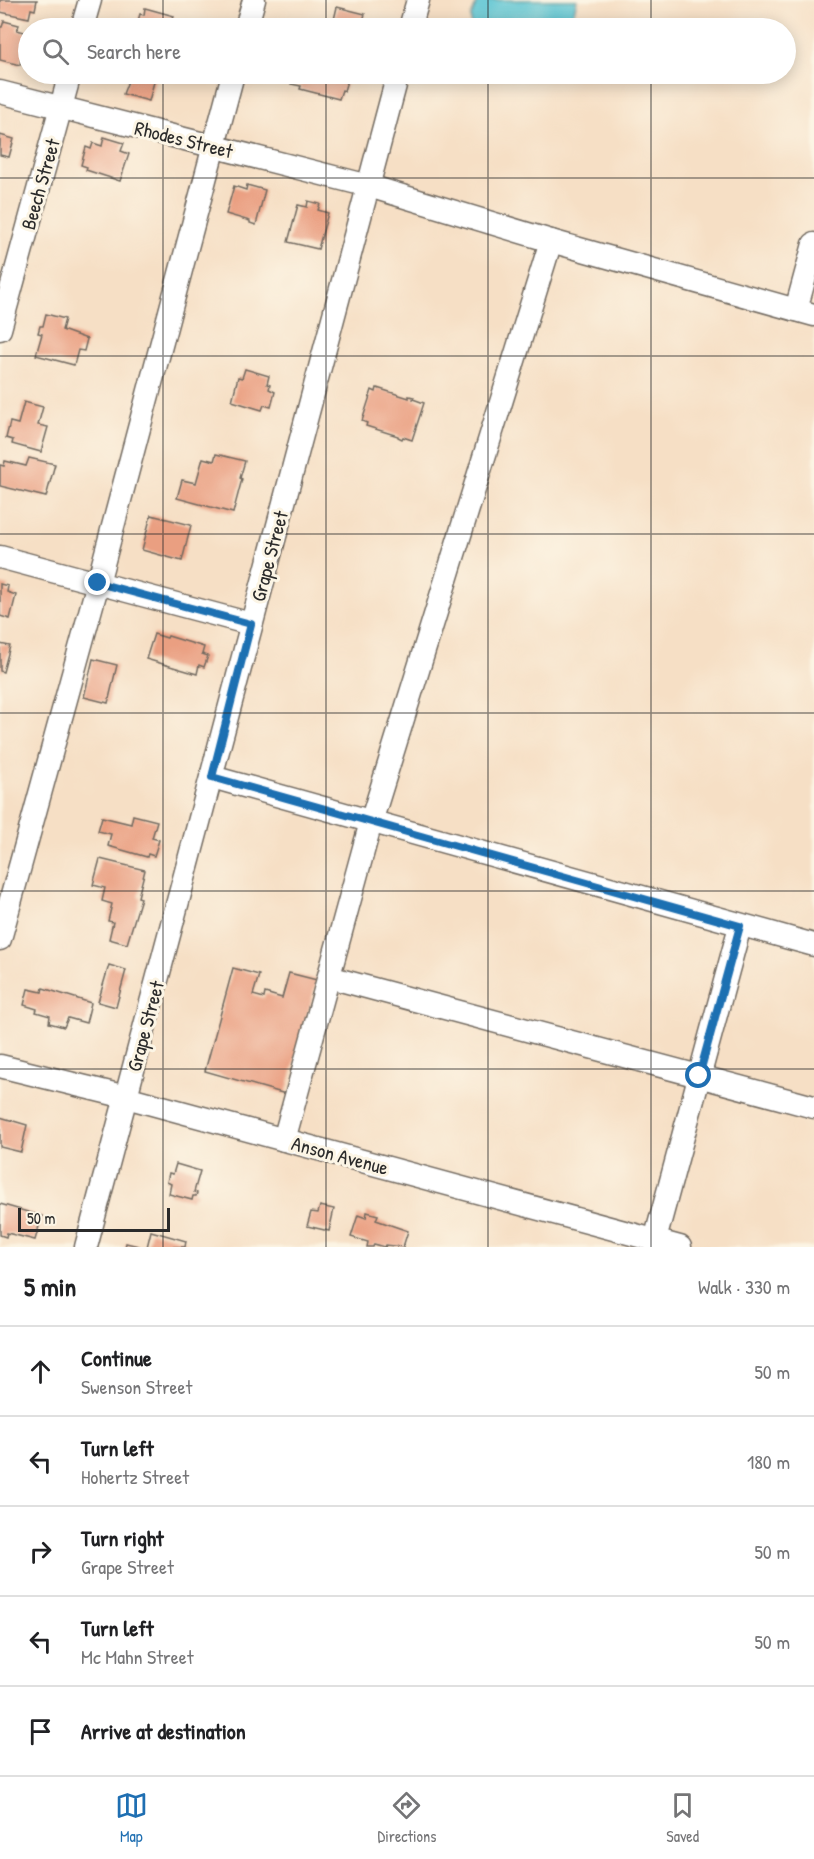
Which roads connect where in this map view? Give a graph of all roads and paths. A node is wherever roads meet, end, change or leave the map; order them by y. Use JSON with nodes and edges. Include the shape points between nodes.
{"nodes":[{"id":1,"x":90,"y":0,"type":"edge"},
{"id":2,"x":254,"y":0,"type":"edge"},
{"id":3,"x":418,"y":0,"type":"edge"},
{"id":4,"x":85,"y":18,"type":"edge"},
{"id":5,"x":249,"y":18,"type":"edge"},
{"id":6,"x":413,"y":18,"type":"edge"},
{"id":7,"x":67,"y":84,"type":"edge"},
{"id":8,"x":230,"y":84,"type":"edge"},
{"id":9,"x":395,"y":84,"type":"edge"},
{"id":10,"x":0,"y":92,"type":"edge"},
{"id":11,"x":61,"y":108,"type":"junction"},
{"id":12,"x":213,"y":147,"type":"junction"},
{"id":13,"x":369,"y":186,"type":"junction"},
{"id":14,"x":552,"y":241,"type":"junction"},
{"id":15,"x":814,"y":244,"type":"edge"},
{"id":16,"x":805,"y":313,"type":"edge"},
{"id":17,"x":0,"y":329,"type":"edge"},
{"id":18,"x":0,"y":557,"type":"edge"},
{"id":19,"x":98,"y":583,"type":"junction"},
{"id":20,"x":251,"y":624,"type":"junction"},
{"id":21,"x":212,"y":777,"type":"junction"},
{"id":22,"x":371,"y":822,"type":"junction"},
{"id":23,"x":740,"y":926,"type":"junction"},
{"id":24,"x":0,"y":939,"type":"edge"},
{"id":25,"x":814,"y":945,"type":"edge"},
{"id":26,"x":328,"y":977,"type":"junction"},
{"id":27,"x":0,"y":1066,"type":"edge"},
{"id":28,"x":699,"y":1076,"type":"junction"},
{"id":29,"x":126,"y":1098,"type":"junction"},
{"id":30,"x":814,"y":1107,"type":"edge"},
{"id":31,"x":284,"y":1140,"type":"junction"},
{"id":32,"x":655,"y":1240,"type":"junction"},
{"id":33,"x":86,"y":1247,"type":"edge"},
{"id":34,"x":680,"y":1247,"type":"edge"}],
"edges":[{"from":1,"to":4,"type":"street"},
{"from":2,"to":5,"type":"street"},
{"from":3,"to":6,"type":"street"},
{"from":7,"to":11,"type":"street","name":"Beech Street"},
{"from":8,"to":12,"type":"street"},
{"from":9,"to":13,"type":"street","name":"Grape Street"},
{"from":10,"to":11,"type":"street","name":"Rhodes Street"},
{"from":11,"to":12,"type":"street","name":"Rhodes Street"},
{"from":11,"to":17,"type":"street","name":"Beech Street"},
{"from":12,"to":13,"type":"street","name":"Rhodes Street"},
{"from":12,"to":19,"type":"street"},
{"from":13,"to":14,"type":"street","name":"Rhodes Street"},
{"from":13,"to":20,"type":"street","name":"Grape Street"},
{"from":14,"to":16,"type":"street","name":"Rhodes Street"},
{"from":14,"to":22,"type":"street"},
{"from":15,"to":16,"type":"street"},
{"from":18,"to":19,"type":"street"},
{"from":19,"to":20,"type":"street"},
{"from":19,"to":24,"type":"street"},
{"from":20,"to":21,"type":"street","name":"Grape Street"},
{"from":21,"to":22,"type":"street"},
{"from":21,"to":29,"type":"street","name":"Grape Street"},
{"from":22,"to":23,"type":"street"},
{"from":22,"to":26,"type":"street"},
{"from":23,"to":25,"type":"street"},
{"from":23,"to":28,"type":"street"},
{"from":26,"to":28,"type":"street"},
{"from":26,"to":31,"type":"street"},
{"from":27,"to":29,"type":"street","name":"Anson Avenue"},
{"from":28,"to":30,"type":"street"},
{"from":28,"to":32,"type":"street"},
{"from":29,"to":31,"type":"street","name":"Anson Avenue"},
{"from":29,"to":33,"type":"street","name":"Grape Street"},
{"from":31,"to":32,"type":"street","name":"Anson Avenue"},
{"from":32,"to":34,"type":"street","name":"Anson Avenue"}]}
